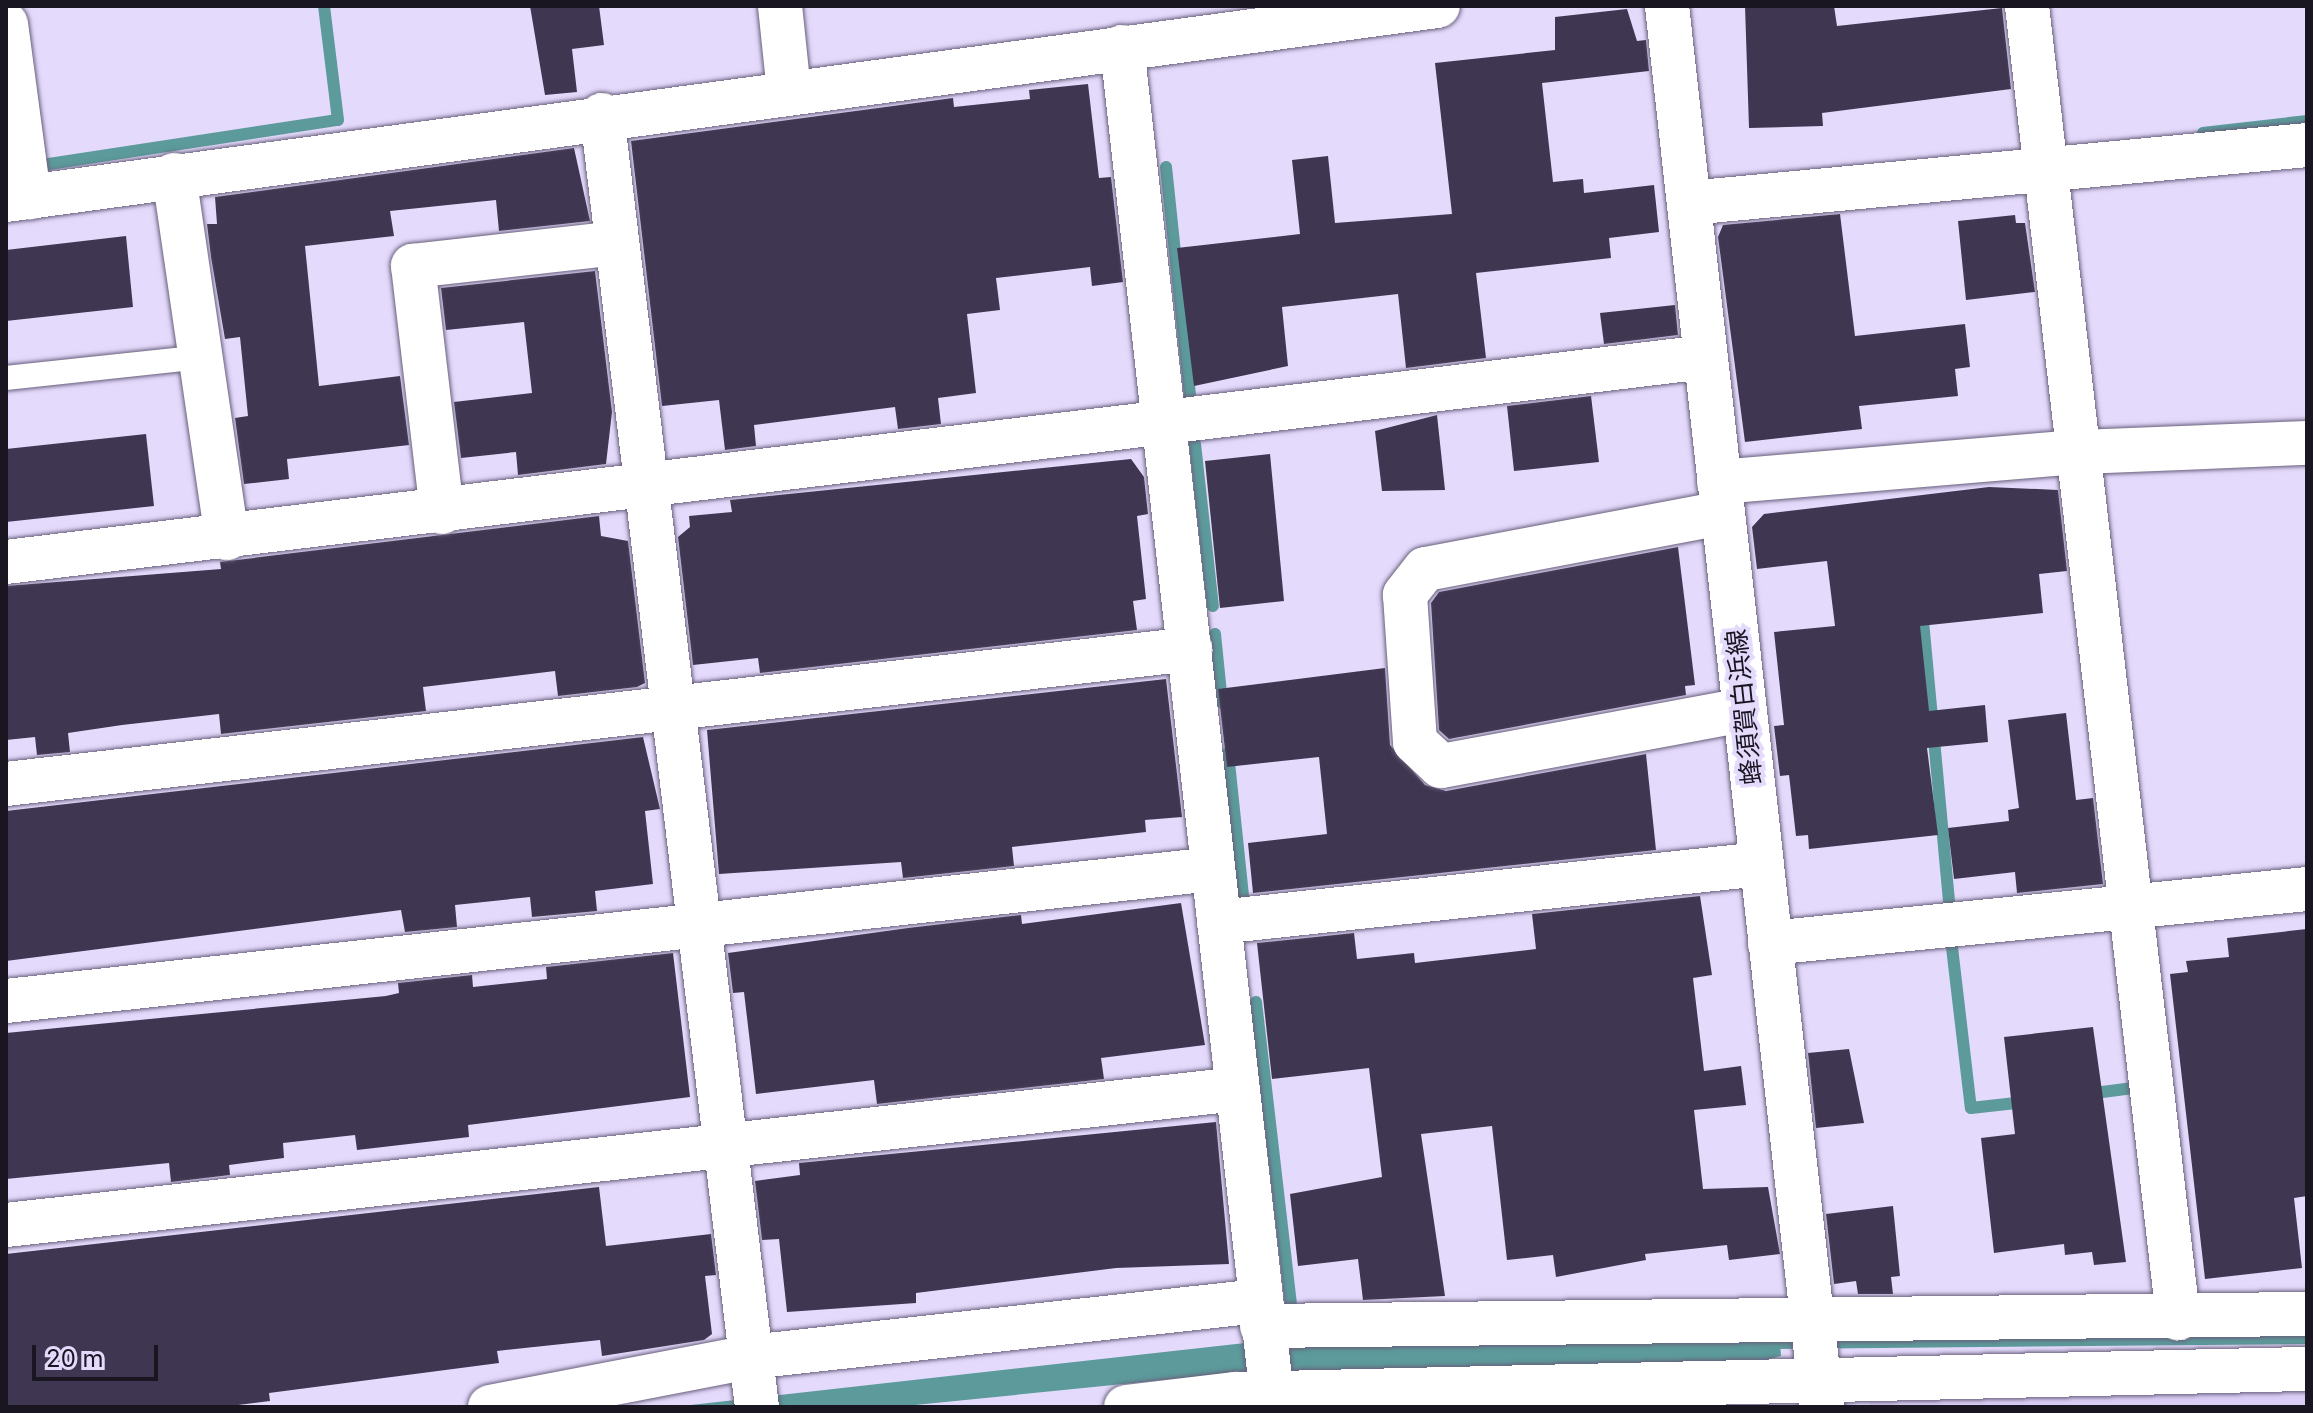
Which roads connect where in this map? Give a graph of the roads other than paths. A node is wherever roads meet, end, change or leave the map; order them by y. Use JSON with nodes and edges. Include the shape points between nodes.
{"nodes":[{"id":1,"x":780,"y":6,"type":"edge"},
{"id":2,"x":1438,"y":6,"type":"edge"},
{"id":3,"x":1667,"y":6,"type":"edge"},
{"id":4,"x":2027,"y":6,"type":"edge"},
{"id":5,"x":1286,"y":16,"type":"edge"},
{"id":6,"x":6,"y":24,"type":"edge"},
{"id":7,"x":1122,"y":47,"type":"junction"},
{"id":8,"x":789,"y":91,"type":"junction"},
{"id":9,"x":602,"y":115,"type":"junction"},
{"id":10,"x":2307,"y":145,"type":"edge"},
{"id":11,"x":2045,"y":171,"type":"junction"},
{"id":12,"x":174,"y":175,"type":"junction"},
{"id":13,"x":18,"y":198,"type":"edge"},
{"id":14,"x":1689,"y":203,"type":"junction"},
{"id":15,"x":617,"y":243,"type":"junction"},
{"id":16,"x":201,"y":357,"type":"junction"},
{"id":17,"x":1706,"y":357,"type":"junction"},
{"id":18,"x":6,"y":378,"type":"edge"},
{"id":19,"x":1166,"y":428,"type":"junction"},
{"id":20,"x":2307,"y":443,"type":"edge"},
{"id":21,"x":2080,"y":452,"type":"junction"},
{"id":22,"x":646,"y":489,"type":"junction"},
{"id":23,"x":1721,"y":497,"type":"junction"},
{"id":24,"x":442,"y":512,"type":"junction"},
{"id":25,"x":227,"y":538,"type":"junction"},
{"id":26,"x":6,"y":562,"type":"edge"},
{"id":27,"x":1190,"y":649,"type":"junction"},
{"id":28,"x":673,"y":709,"type":"junction"},
{"id":29,"x":1744,"y":710,"type":"junction"},
{"id":30,"x":6,"y":784,"type":"edge"},
{"id":31,"x":1761,"y":864,"type":"junction"},
{"id":32,"x":1213,"y":869,"type":"junction"},
{"id":33,"x":2307,"y":889,"type":"edge"},
{"id":34,"x":2131,"y":909,"type":"junction"},
{"id":35,"x":1219,"y":922,"type":"junction"},
{"id":36,"x":699,"y":927,"type":"junction"},
{"id":37,"x":1770,"y":943,"type":"junction"},
{"id":38,"x":6,"y":1001,"type":"edge"},
{"id":39,"x":1237,"y":1089,"type":"junction"},
{"id":40,"x":725,"y":1145,"type":"junction"},
{"id":41,"x":6,"y":1225,"type":"edge"},
{"id":42,"x":2307,"y":1314,"type":"edge"},
{"id":43,"x":1811,"y":1318,"type":"junction"},
{"id":44,"x":2178,"y":1318,"type":"junction"},
{"id":45,"x":1262,"y":1320,"type":"junction"},
{"id":46,"x":2307,"y":1369,"type":"edge"},
{"id":47,"x":754,"y":1386,"type":"edge"},
{"id":48,"x":1270,"y":1393,"type":"edge"},
{"id":49,"x":1820,"y":1393,"type":"edge"},
{"id":50,"x":490,"y":1407,"type":"edge"},
{"id":51,"x":1126,"y":1407,"type":"edge"}],
"edges":[{"from":1,"to":8,"type":"street"},
{"from":2,"to":5,"type":"street"},
{"from":3,"to":14,"type":"street","name":"蜂須賀白浜線"},
{"from":4,"to":11,"type":"street"},
{"from":5,"to":7,"type":"street"},
{"from":6,"to":13,"type":"street"},
{"from":7,"to":8,"type":"street"},
{"from":7,"to":19,"type":"street"},
{"from":8,"to":9,"type":"street"},
{"from":9,"to":12,"type":"street"},
{"from":9,"to":15,"type":"street"},
{"from":10,"to":11,"type":"street"},
{"from":11,"to":14,"type":"street"},
{"from":11,"to":21,"type":"street"},
{"from":12,"to":13,"type":"street"},
{"from":12,"to":16,"type":"street"},
{"from":14,"to":17,"type":"street","name":"蜂須賀白浜線"},
{"from":15,"to":22,"type":"street"},
{"from":15,"to":24,"type":"street","via":[[413,266]]},
{"from":16,"to":18,"type":"lane"},
{"from":16,"to":25,"type":"street"},
{"from":17,"to":19,"type":"street"},
{"from":17,"to":23,"type":"street","name":"蜂須賀白浜線"},
{"from":19,"to":22,"type":"street"},
{"from":19,"to":27,"type":"street"},
{"from":20,"to":21,"type":"street"},
{"from":21,"to":23,"type":"street"},
{"from":21,"to":34,"type":"street"},
{"from":22,"to":24,"type":"street"},
{"from":22,"to":28,"type":"street"},
{"from":23,"to":29,"type":"street","name":"蜂須賀白浜線"},
{"from":23,"to":29,"type":"street","via":[[1425,569],[1405,595],[1415,742],[1441,766]]},
{"from":24,"to":25,"type":"street"},
{"from":25,"to":26,"type":"street"},
{"from":27,"to":28,"type":"street"},
{"from":27,"to":32,"type":"street"},
{"from":28,"to":30,"type":"street"},
{"from":28,"to":36,"type":"street"},
{"from":29,"to":31,"type":"street","name":"蜂須賀白浜線"},
{"from":31,"to":35,"type":"street"},
{"from":31,"to":37,"type":"street","name":"蜂須賀白浜線"},
{"from":32,"to":35,"type":"street"},
{"from":32,"to":36,"type":"street"},
{"from":33,"to":34,"type":"street"},
{"from":34,"to":37,"type":"street"},
{"from":34,"to":44,"type":"street"},
{"from":35,"to":39,"type":"street"},
{"from":36,"to":38,"type":"street"},
{"from":36,"to":40,"type":"street"},
{"from":37,"to":43,"type":"street","name":"蜂須賀白浜線"},
{"from":39,"to":40,"type":"street"},
{"from":39,"to":45,"type":"street"},
{"from":40,"to":41,"type":"street"},
{"from":40,"to":47,"type":"street"},
{"from":42,"to":44,"type":"street"},
{"from":43,"to":44,"type":"street"},
{"from":43,"to":45,"type":"street"},
{"from":43,"to":49,"type":"street","name":"蜂須賀白浜線"},
{"from":45,"to":47,"type":"street"},
{"from":45,"to":48,"type":"street"},
{"from":46,"to":49,"type":"street"},
{"from":47,"to":50,"type":"street"},
{"from":48,"to":49,"type":"street"},
{"from":48,"to":51,"type":"street"}]}
